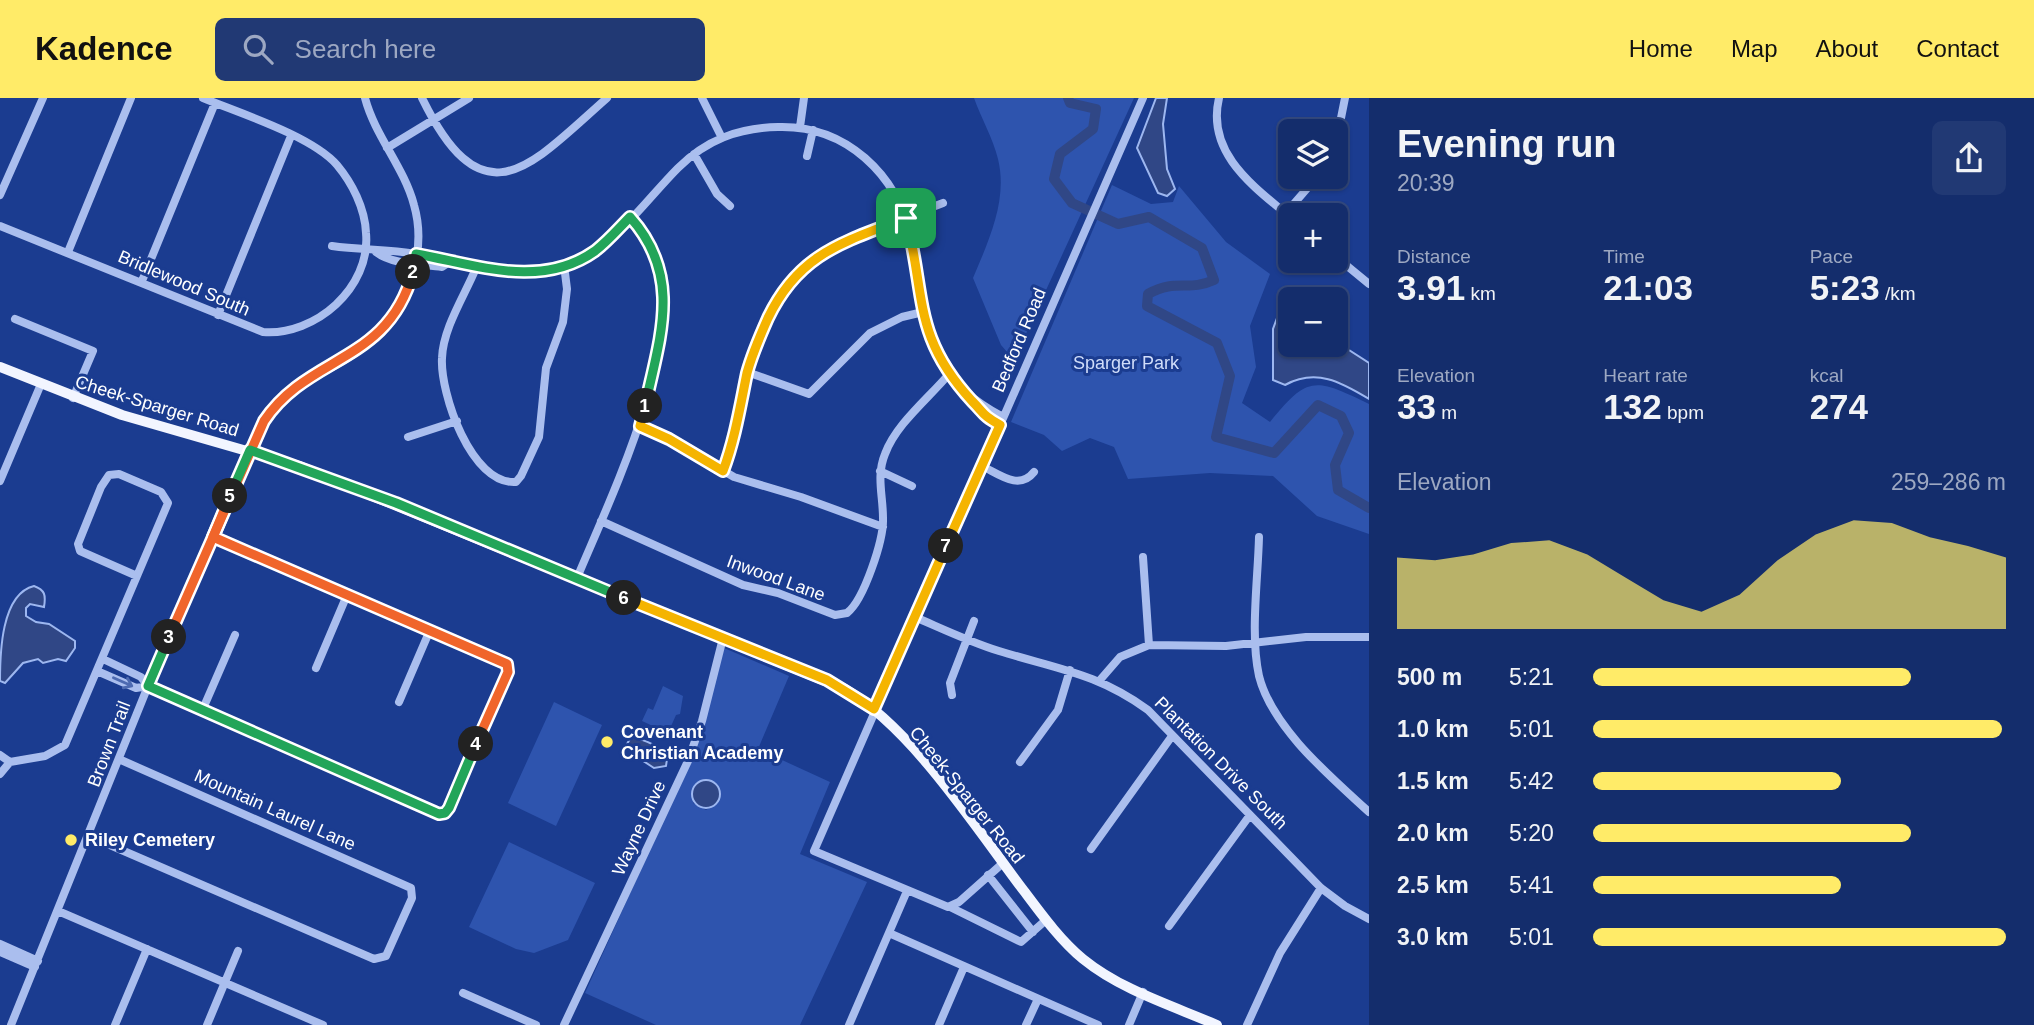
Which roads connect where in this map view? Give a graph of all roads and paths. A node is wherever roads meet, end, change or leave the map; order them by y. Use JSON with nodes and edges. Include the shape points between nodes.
{"nodes":[{"id":1,"x":43,"y":98,"type":"edge"},
{"id":2,"x":131,"y":98,"type":"edge"},
{"id":3,"x":203,"y":98,"type":"edge"},
{"id":4,"x":365,"y":98,"type":"edge"},
{"id":5,"x":422,"y":98,"type":"edge"},
{"id":6,"x":469,"y":98,"type":"edge"},
{"id":7,"x":607,"y":98,"type":"edge"},
{"id":8,"x":702,"y":98,"type":"edge"},
{"id":9,"x":804,"y":98,"type":"edge"},
{"id":10,"x":1143,"y":98,"type":"edge"},
{"id":11,"x":1219,"y":98,"type":"edge"},
{"id":12,"x":1345,"y":98,"type":"edge"},
{"id":13,"x":215,"y":103,"type":"junction"},
{"id":14,"x":1341,"y":119,"type":"edge"},
{"id":15,"x":435,"y":120,"type":"junction"},
{"id":16,"x":800,"y":127,"type":"junction"},
{"id":17,"x":813,"y":130,"type":"junction"},
{"id":18,"x":291,"y":136,"type":"junction"},
{"id":19,"x":721,"y":136,"type":"junction"},
{"id":20,"x":387,"y":148,"type":"junction"},
{"id":21,"x":694,"y":154,"type":"junction"},
{"id":22,"x":807,"y":156,"type":"dead end"},
{"id":23,"x":1308,"y":189,"type":"edge"},
{"id":24,"x":0,"y":195,"type":"edge"},
{"id":25,"x":943,"y":203,"type":"dead end"},
{"id":26,"x":1297,"y":203,"type":"edge"},
{"id":27,"x":730,"y":206,"type":"dead end"},
{"id":28,"x":1278,"y":208,"type":"edge"},
{"id":29,"x":630,"y":217,"type":"junction"},
{"id":30,"x":906,"y":218,"type":"junction"},
{"id":31,"x":0,"y":226,"type":"edge"},
{"id":32,"x":332,"y":246,"type":"dead end"},
{"id":33,"x":365,"y":251,"type":"junction"},
{"id":34,"x":68,"y":252,"type":"junction"},
{"id":35,"x":416,"y":259,"type":"junction"},
{"id":36,"x":564,"y":264,"type":"junction"},
{"id":37,"x":1348,"y":267,"type":"edge"},
{"id":38,"x":476,"y":268,"type":"junction"},
{"id":39,"x":142,"y":281,"type":"junction"},
{"id":40,"x":1369,"y":284,"type":"edge"},
{"id":41,"x":923,"y":312,"type":"junction"},
{"id":42,"x":218,"y":315,"type":"junction"},
{"id":43,"x":15,"y":319,"type":"dead end"},
{"id":44,"x":0,"y":368,"type":"edge"},
{"id":45,"x":747,"y":372,"type":"junction"},
{"id":46,"x":949,"y":374,"type":"junction"},
{"id":47,"x":41,"y":384,"type":"junction"},
{"id":48,"x":73,"y":398,"type":"junction"},
{"id":49,"x":457,"y":421,"type":"junction"},
{"id":50,"x":1001,"y":421,"type":"junction"},
{"id":51,"x":640,"y":426,"type":"junction"},
{"id":52,"x":408,"y":438,"type":"dead end"},
{"id":53,"x":250,"y":450,"type":"junction"},
{"id":54,"x":982,"y":466,"type":"junction"},
{"id":55,"x":723,"y":471,"type":"junction"},
{"id":56,"x":880,"y":471,"type":"junction"},
{"id":57,"x":1034,"y":472,"type":"dead end"},
{"id":58,"x":0,"y":481,"type":"edge"},
{"id":59,"x":912,"y":486,"type":"dead end"},
{"id":60,"x":601,"y":521,"type":"junction"},
{"id":61,"x":883,"y":527,"type":"junction"},
{"id":62,"x":213,"y":537,"type":"junction"},
{"id":63,"x":1259,"y":537,"type":"dead end"},
{"id":64,"x":1143,"y":557,"type":"dead end"},
{"id":65,"x":137,"y":576,"type":"junction"},
{"id":66,"x":577,"y":578,"type":"junction"},
{"id":67,"x":347,"y":595,"type":"junction"},
{"id":68,"x":915,"y":617,"type":"junction"},
{"id":69,"x":974,"y":621,"type":"dead end"},
{"id":70,"x":430,"y":630,"type":"junction"},
{"id":71,"x":235,"y":635,"type":"dead end"},
{"id":72,"x":1369,"y":637,"type":"edge"},
{"id":73,"x":723,"y":638,"type":"junction"},
{"id":74,"x":967,"y":640,"type":"junction"},
{"id":75,"x":1256,"y":642,"type":"junction"},
{"id":76,"x":1149,"y":645,"type":"junction"},
{"id":77,"x":103,"y":659,"type":"junction"},
{"id":78,"x":316,"y":668,"type":"dead end"},
{"id":79,"x":1070,"y":670,"type":"junction"},
{"id":80,"x":97,"y":671,"type":"junction"},
{"id":81,"x":1100,"y":680,"type":"junction"},
{"id":82,"x":148,"y":686,"type":"junction"},
{"id":83,"x":953,"y":695,"type":"dead end"},
{"id":84,"x":399,"y":702,"type":"dead end"},
{"id":85,"x":874,"y":709,"type":"junction"},
{"id":86,"x":202,"y":711,"type":"junction"},
{"id":87,"x":1172,"y":736,"type":"junction"},
{"id":88,"x":0,"y":755,"type":"edge"},
{"id":89,"x":121,"y":760,"type":"junction"},
{"id":90,"x":10,"y":762,"type":"junction"},
{"id":91,"x":1020,"y":762,"type":"dead end"},
{"id":92,"x":0,"y":774,"type":"edge"},
{"id":93,"x":1369,"y":812,"type":"edge"},
{"id":94,"x":1251,"y":815,"type":"junction"},
{"id":95,"x":89,"y":836,"type":"junction"},
{"id":96,"x":1091,"y":849,"type":"dead end"},
{"id":97,"x":1003,"y":863,"type":"junction"},
{"id":98,"x":988,"y":875,"type":"junction"},
{"id":99,"x":1321,"y":888,"type":"junction"},
{"id":100,"x":907,"y":891,"type":"junction"},
{"id":101,"x":950,"y":907,"type":"junction"},
{"id":102,"x":58,"y":911,"type":"junction"},
{"id":103,"x":1369,"y":919,"type":"edge"},
{"id":104,"x":1046,"y":920,"type":"junction"},
{"id":105,"x":1169,"y":926,"type":"dead end"},
{"id":106,"x":1033,"y":932,"type":"junction"},
{"id":107,"x":889,"y":933,"type":"junction"},
{"id":108,"x":0,"y":944,"type":"edge"},
{"id":109,"x":147,"y":948,"type":"junction"},
{"id":110,"x":238,"y":951,"type":"dead end"},
{"id":111,"x":0,"y":952,"type":"edge"},
{"id":112,"x":37,"y":964,"type":"junction"},
{"id":113,"x":964,"y":967,"type":"junction"},
{"id":114,"x":225,"y":982,"type":"junction"},
{"id":115,"x":1143,"y":992,"type":"junction"},
{"id":116,"x":463,"y":993,"type":"dead end"},
{"id":117,"x":1038,"y":999,"type":"junction"},
{"id":118,"x":300,"y":1015,"type":"junction"},
{"id":119,"x":11,"y":1025,"type":"edge"},
{"id":120,"x":115,"y":1025,"type":"edge"},
{"id":121,"x":207,"y":1025,"type":"edge"},
{"id":122,"x":296,"y":1025,"type":"edge"},
{"id":123,"x":323,"y":1025,"type":"edge"},
{"id":124,"x":536,"y":1025,"type":"edge"},
{"id":125,"x":564,"y":1025,"type":"edge"},
{"id":126,"x":849,"y":1025,"type":"edge"},
{"id":127,"x":939,"y":1025,"type":"edge"},
{"id":128,"x":1026,"y":1025,"type":"edge"},
{"id":129,"x":1098,"y":1025,"type":"edge"},
{"id":130,"x":1129,"y":1025,"type":"edge"},
{"id":131,"x":1217,"y":1025,"type":"edge"},
{"id":132,"x":1248,"y":1025,"type":"edge"}],
"edges":[{"from":1,"to":24,"type":"street"},
{"from":2,"to":34,"type":"street"},
{"from":3,"to":13,"type":"street"},
{"from":4,"to":20,"type":"street","name":"Brown Trail"},
{"from":5,"to":15,"type":"street"},
{"from":6,"to":15,"type":"street"},
{"from":7,"to":15,"type":"street","via":[[541,156],[509,172],[484,170],[465,162]]},
{"from":8,"to":19,"type":"street"},
{"from":9,"to":16,"type":"street"},
{"from":10,"to":50,"type":"street","name":"Bedford Road"},
{"from":11,"to":28,"type":"street","via":[[1218,130],[1228,158]]},
{"from":12,"to":14,"type":"street"},
{"from":13,"to":18,"type":"street"},
{"from":13,"to":39,"type":"street"},
{"from":15,"to":20,"type":"street"},
{"from":16,"to":17,"type":"street"},
{"from":16,"to":19,"type":"street","via":[[758,127]]},
{"from":17,"to":22,"type":"street"},
{"from":17,"to":30,"type":"street","via":[[840,140],[871,163],[892,188]]},
{"from":18,"to":33,"type":"street","via":[[327,155],[344,175],[364,217]]},
{"from":18,"to":42,"type":"street"},
{"from":19,"to":21,"type":"street"},
{"from":20,"to":35,"type":"street","name":"Brown Trail","via":[[415,205]]},
{"from":21,"to":27,"type":"street"},
{"from":21,"to":29,"type":"street"},
{"from":23,"to":26,"type":"street"},
{"from":25,"to":30,"type":"street"},
{"from":29,"to":36,"type":"street","via":[[592,253]]},
{"from":29,"to":51,"type":"street","via":[[659,263],[664,302]]},
{"from":30,"to":41,"type":"street"},
{"from":30,"to":45,"type":"street","via":[[834,247],[798,271],[775,304]]},
{"from":31,"to":34,"type":"street","name":"Bridlewood South"},
{"from":32,"to":33,"type":"street"},
{"from":33,"to":35,"type":"street","via":[[384,249]]},
{"from":33,"to":42,"type":"street","name":"Bridlewood South","via":[[356,276],[338,302],[299,328],[263,332]]},
{"from":34,"to":39,"type":"street","name":"Bridlewood South"},
{"from":35,"to":38,"type":"street","via":[[442,267],[448,262]]},
{"from":35,"to":53,"type":"street","name":"Brown Trail","via":[[402,299],[380,331],[282,399],[264,421]]},
{"from":36,"to":38,"type":"street","via":[[538,271]]},
{"from":36,"to":49,"type":"street","via":[[566,309],[547,368],[542,426],[516,482],[498,478],[473,457]]},
{"from":37,"to":40,"type":"street"},
{"from":38,"to":49,"type":"street","via":[[442,357]]},
{"from":39,"to":42,"type":"street","name":"Bridlewood South"},
{"from":41,"to":45,"type":"street","via":[[870,334],[809,394]]},
{"from":41,"to":46,"type":"street","via":[[936,355]]},
{"from":43,"to":48,"type":"street","via":[[93,351]]},
{"from":44,"to":47,"type":"main road","name":"Cheek-Sparger Road"},
{"from":45,"to":55,"type":"street","via":[[737,431]]},
{"from":46,"to":50,"type":"street","via":[[974,402]]},
{"from":46,"to":56,"type":"street","name":"Inwood Lane","via":[[890,443]]},
{"from":47,"to":48,"type":"main road","name":"Cheek-Sparger Road"},
{"from":47,"to":58,"type":"street"},
{"from":48,"to":53,"type":"main road","name":"Cheek-Sparger Road"},
{"from":49,"to":52,"type":"street"},
{"from":50,"to":54,"type":"street","name":"Bedford Road"},
{"from":51,"to":55,"type":"street"},
{"from":51,"to":60,"type":"street"},
{"from":53,"to":62,"type":"street","name":"Brown Trail"},
{"from":53,"to":66,"type":"main road","name":"Cheek-Sparger Road","via":[[396,503]]},
{"from":54,"to":57,"type":"street","via":[[1020,482]]},
{"from":54,"to":68,"type":"street","name":"Bedford Road"},
{"from":55,"to":61,"type":"street"},
{"from":56,"to":59,"type":"street"},
{"from":56,"to":61,"type":"street","name":"Inwood Lane"},
{"from":60,"to":61,"type":"street","name":"Inwood Lane","via":[[743,585],[841,615],[859,598]]},
{"from":60,"to":66,"type":"street"},
{"from":62,"to":67,"type":"street"},
{"from":62,"to":82,"type":"street","name":"Brown Trail"},
{"from":63,"to":75,"type":"street"},
{"from":64,"to":76,"type":"street"},
{"from":65,"to":65,"type":"street","via":[[168,503],[160,492],[119,474],[110,475],[78,544],[80,551]]},
{"from":65,"to":77,"type":"street"},
{"from":66,"to":73,"type":"main road","name":"Cheek-Sparger Road"},
{"from":67,"to":70,"type":"street"},
{"from":67,"to":78,"type":"street"},
{"from":68,"to":74,"type":"street","name":"Plantation Drive South"},
{"from":68,"to":85,"type":"street","name":"Bedford Road"},
{"from":69,"to":74,"type":"street"},
{"from":70,"to":84,"type":"street"},
{"from":70,"to":86,"type":"street","via":[[507,664],[508,672],[443,814]]},
{"from":71,"to":86,"type":"street"},
{"from":72,"to":75,"type":"street"},
{"from":73,"to":85,"type":"main road","name":"Cheek-Sparger Road","via":[[827,680]]},
{"from":73,"to":125,"type":"street","name":"Wayne Drive","via":[[688,761]]},
{"from":74,"to":79,"type":"street","name":"Plantation Drive South"},
{"from":74,"to":83,"type":"street","via":[[950,683]]},
{"from":75,"to":76,"type":"street"},
{"from":75,"to":93,"type":"street","via":[[1259,674],[1275,714]]},
{"from":76,"to":81,"type":"street","via":[[1120,657]]},
{"from":77,"to":80,"type":"street"},
{"from":77,"to":82,"type":"street","via":[[141,677]]},
{"from":79,"to":81,"type":"street","name":"Plantation Drive South"},
{"from":79,"to":91,"type":"street","via":[[1058,710]]},
{"from":80,"to":82,"type":"street","one_way":true,"via":[[136,688]]},
{"from":80,"to":90,"type":"street","via":[[65,745],[45,756]]},
{"from":81,"to":87,"type":"street","name":"Plantation Drive South","via":[[1148,710]]},
{"from":82,"to":86,"type":"street"},
{"from":82,"to":89,"type":"street","name":"Brown Trail"},
{"from":85,"to":97,"type":"main road","name":"Cheek-Sparger Road","via":[[946,788]]},
{"from":85,"to":100,"type":"street","name":"Bedford Road","via":[[814,851]]},
{"from":87,"to":94,"type":"street","name":"Plantation Drive South"},
{"from":87,"to":96,"type":"street"},
{"from":88,"to":90,"type":"street"},
{"from":89,"to":95,"type":"street","name":"Brown Trail"},
{"from":89,"to":95,"type":"street","name":"Mountain Laurel Lane","via":[[411,888],[413,893],[390,947],[381,959],[374,959]]},
{"from":90,"to":92,"type":"street"},
{"from":94,"to":99,"type":"street","name":"Plantation Drive South"},
{"from":94,"to":105,"type":"street"},
{"from":95,"to":102,"type":"street","name":"Brown Trail"},
{"from":97,"to":98,"type":"street"},
{"from":97,"to":104,"type":"main road","name":"Cheek-Sparger Road"},
{"from":98,"to":101,"type":"street"},
{"from":98,"to":106,"type":"street"},
{"from":99,"to":103,"type":"street","name":"Plantation Drive South"},
{"from":99,"to":132,"type":"street","via":[[1280,953]]},
{"from":100,"to":101,"type":"street"},
{"from":100,"to":107,"type":"street"},
{"from":101,"to":106,"type":"street","via":[[1021,942]]},
{"from":102,"to":109,"type":"street"},
{"from":102,"to":112,"type":"street","name":"Brown Trail"},
{"from":104,"to":106,"type":"street"},
{"from":104,"to":115,"type":"main road","name":"Cheek-Sparger Road","via":[[1097,970]]},
{"from":107,"to":113,"type":"street"},
{"from":107,"to":126,"type":"street"},
{"from":108,"to":112,"type":"street"},
{"from":109,"to":114,"type":"street"},
{"from":109,"to":120,"type":"street"},
{"from":110,"to":114,"type":"street"},
{"from":111,"to":112,"type":"street"},
{"from":112,"to":119,"type":"street","name":"Brown Trail"},
{"from":113,"to":117,"type":"street"},
{"from":113,"to":127,"type":"street"},
{"from":114,"to":118,"type":"street"},
{"from":114,"to":121,"type":"street"},
{"from":115,"to":130,"type":"street"},
{"from":115,"to":131,"type":"main road","name":"Cheek-Sparger Road"},
{"from":116,"to":124,"type":"street"},
{"from":117,"to":128,"type":"street"},
{"from":117,"to":129,"type":"street"},
{"from":118,"to":122,"type":"street"},
{"from":118,"to":123,"type":"street"}]}
